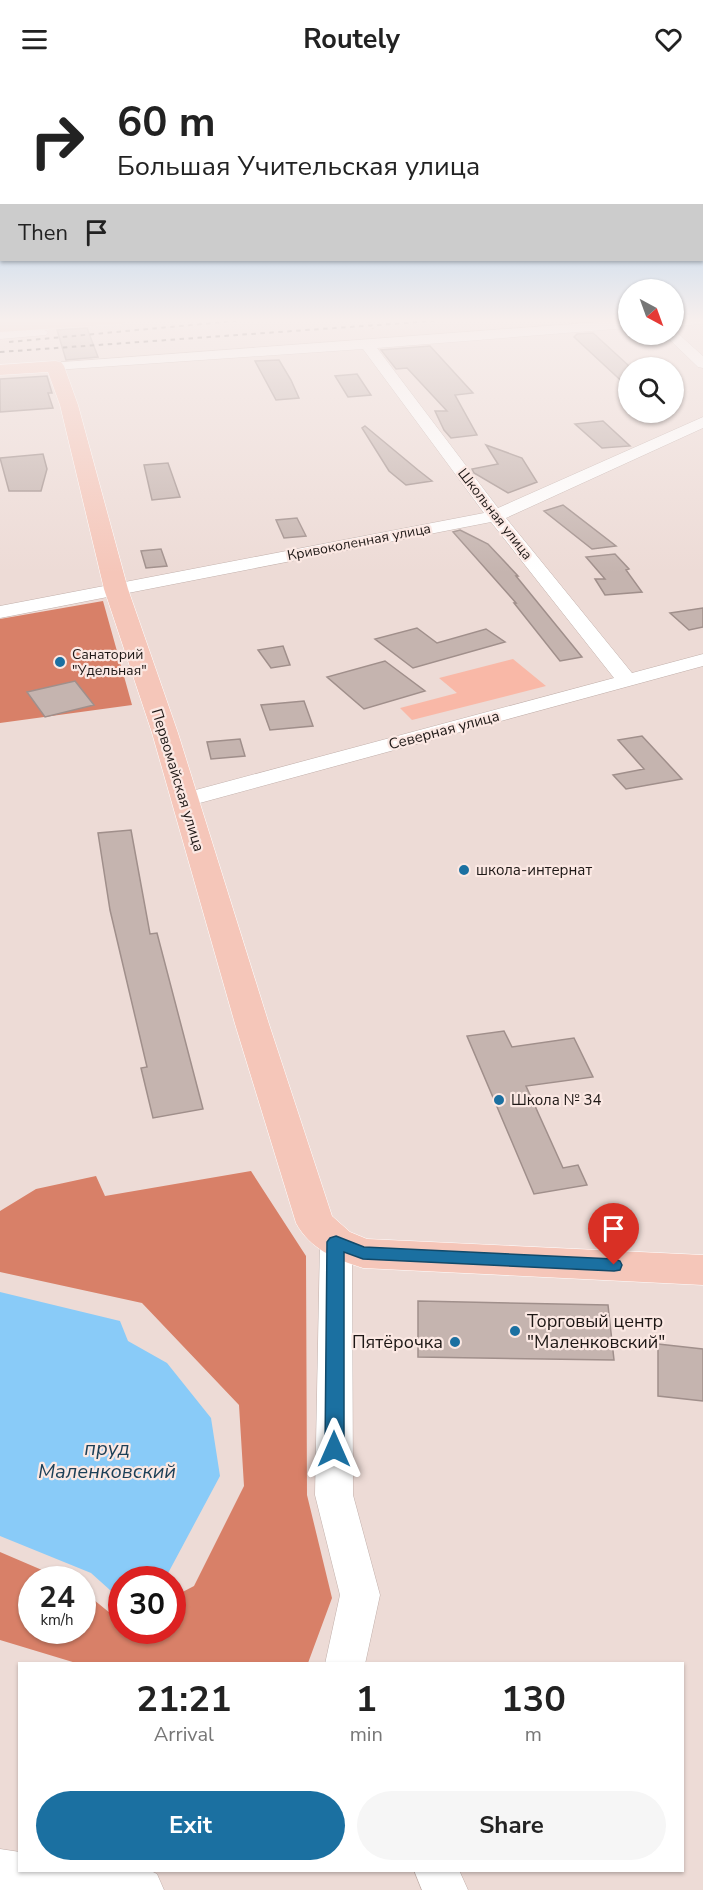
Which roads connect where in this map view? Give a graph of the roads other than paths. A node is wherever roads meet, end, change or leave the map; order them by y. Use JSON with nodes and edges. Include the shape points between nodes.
{"nodes":[{"id":1,"x":68,"y":404,"type":"edge"},
{"id":2,"x":411,"y":404,"type":"edge"},
{"id":3,"x":703,"y":422,"type":"edge"},
{"id":4,"x":495,"y":516,"type":"junction"},
{"id":5,"x":116,"y":589,"type":"junction"},
{"id":6,"x":0,"y":612,"type":"edge"},
{"id":7,"x":700,"y":666,"type":"edge"},
{"id":8,"x":627,"y":680,"type":"junction"},
{"id":9,"x":185,"y":800,"type":"junction"},
{"id":10,"x":336,"y":1242,"type":"junction"},
{"id":11,"x":703,"y":1270,"type":"edge"},
{"id":12,"x":345,"y":1662,"type":"edge"},
{"id":13,"x":0,"y":1872,"type":"edge"},
{"id":14,"x":437,"y":1872,"type":"edge"},
{"id":15,"x":141,"y":1890,"type":"edge"},
{"id":16,"x":445,"y":1890,"type":"edge"}],
"edges":[{"from":1,"to":5,"type":"main road","name":"Первомайская улица"},
{"from":2,"to":4,"type":"street","name":"Школьная улица"},
{"from":3,"to":4,"type":"street","name":"Кривоколенная улица"},
{"from":4,"to":5,"type":"street","name":"Кривоколенная улица"},
{"from":4,"to":8,"type":"street","name":"Школьная улица"},
{"from":5,"to":6,"type":"street","name":"Кривоколенная улица"},
{"from":5,"to":9,"type":"main road","name":"Первомайская улица"},
{"from":7,"to":8,"type":"street","name":"Северная улица"},
{"from":8,"to":9,"type":"street","name":"Северная улица"},
{"from":9,"to":10,"type":"main road","name":"Первомайская улица","via":[[304,1193],[315,1223]]},
{"from":10,"to":11,"type":"main road","via":[[363,1252]]},
{"from":10,"to":12,"type":"street","via":[[334,1496],[360,1595]]},
{"from":13,"to":15,"type":"street"},
{"from":14,"to":16,"type":"street"}]}
